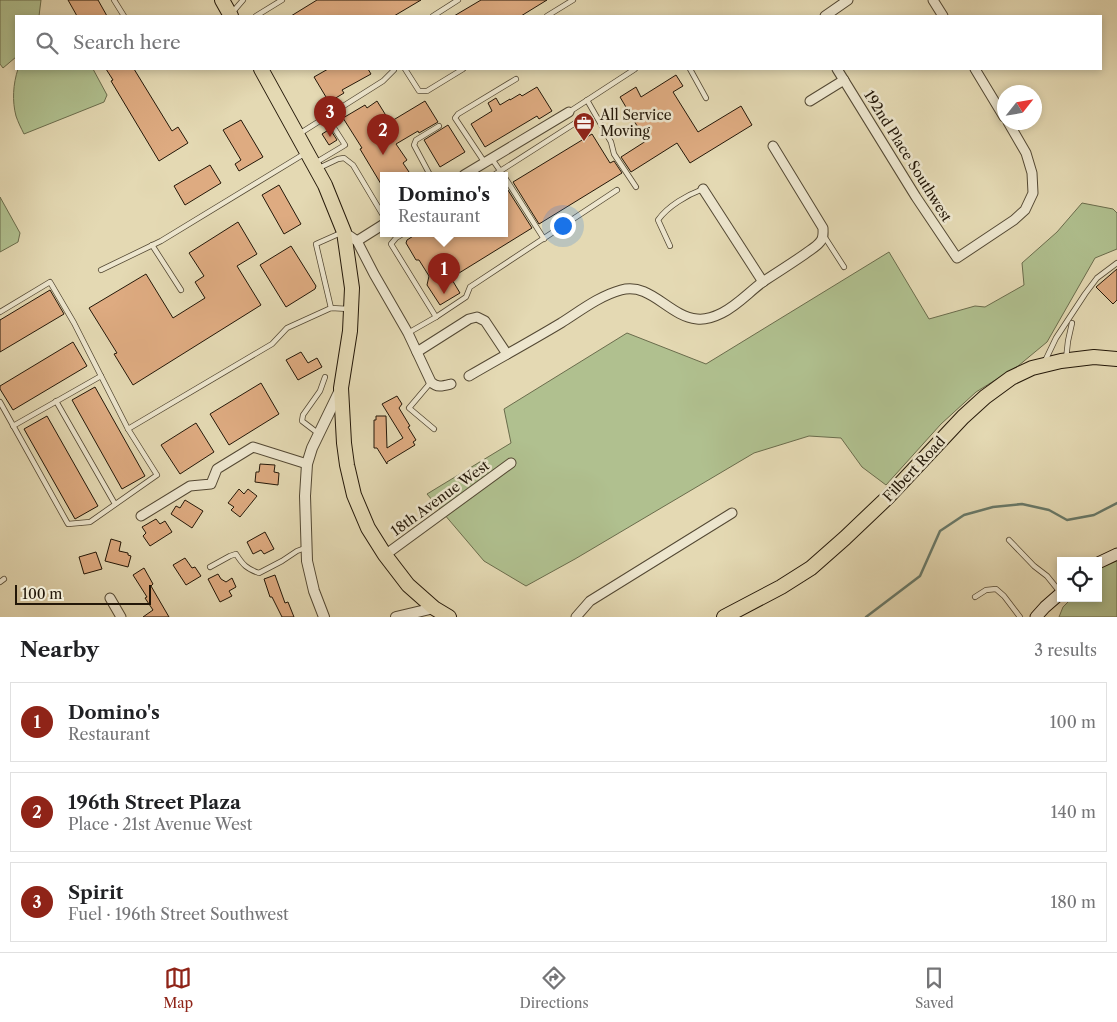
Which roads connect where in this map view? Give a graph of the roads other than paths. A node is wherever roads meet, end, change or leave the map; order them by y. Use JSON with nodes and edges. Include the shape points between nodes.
{"nodes":[{"id":1,"x":114,"y":0,"type":"edge"},
{"id":2,"x":222,"y":0,"type":"edge"},
{"id":3,"x":243,"y":0,"type":"edge"},
{"id":4,"x":282,"y":0,"type":"edge"},
{"id":5,"x":458,"y":0,"type":"edge"},
{"id":6,"x":574,"y":0,"type":"edge"},
{"id":7,"x":933,"y":0,"type":"edge"},
{"id":8,"x":844,"y":1,"type":"edge"},
{"id":9,"x":123,"y":15,"type":"edge"},
{"id":10,"x":230,"y":15,"type":"edge"},
{"id":11,"x":232,"y":15,"type":"edge"},
{"id":12,"x":258,"y":15,"type":"edge"},
{"id":13,"x":435,"y":15,"type":"edge"},
{"id":14,"x":549,"y":15,"type":"edge"},
{"id":15,"x":826,"y":15,"type":"edge"},
{"id":16,"x":942,"y":15,"type":"edge"},
{"id":17,"x":262,"y":70,"type":"edge"},
{"id":18,"x":394,"y":70,"type":"edge"},
{"id":19,"x":406,"y":70,"type":"edge"},
{"id":20,"x":461,"y":70,"type":"edge"},
{"id":21,"x":633,"y":70,"type":"edge"},
{"id":22,"x":691,"y":70,"type":"edge"},
{"id":23,"x":838,"y":70,"type":"edge"},
{"id":24,"x":976,"y":70,"type":"edge"},
{"id":25,"x":516,"y":78,"type":"dead end"},
{"id":26,"x":844,"y":80,"type":"junction"},
{"id":27,"x":706,"y":98,"type":"dead end"},
{"id":28,"x":587,"y":100,"type":"junction"},
{"id":29,"x":810,"y":101,"type":"dead end"},
{"id":30,"x":997,"y":105,"type":"edge"},
{"id":31,"x":569,"y":112,"type":"joint"},
{"id":32,"x":326,"y":117,"type":"junction"},
{"id":33,"x":580,"y":120,"type":"dead end"},
{"id":34,"x":439,"y":126,"type":"dead end"},
{"id":35,"x":1013,"y":130,"type":"edge"},
{"id":36,"x":298,"y":135,"type":"junction"},
{"id":37,"x":772,"y":146,"type":"dead end"},
{"id":38,"x":313,"y":161,"type":"junction"},
{"id":39,"x":488,"y":161,"type":"junction"},
{"id":40,"x":428,"y":172,"type":"edge"},
{"id":41,"x":469,"y":172,"type":"edge"},
{"id":42,"x":501,"y":172,"type":"edge"},
{"id":43,"x":506,"y":172,"type":"edge"},
{"id":44,"x":508,"y":182,"type":"edge"},
{"id":45,"x":636,"y":187,"type":"dead end"},
{"id":46,"x":703,"y":189,"type":"joint"},
{"id":47,"x":617,"y":190,"type":"dead end"},
{"id":48,"x":380,"y":210,"type":"edge"},
{"id":49,"x":380,"y":226,"type":"edge"},
{"id":50,"x":344,"y":232,"type":"junction"},
{"id":51,"x":824,"y":235,"type":"junction"},
{"id":52,"x":398,"y":237,"type":"edge"},
{"id":53,"x":544,"y":239,"type":"junction"},
{"id":54,"x":356,"y":241,"type":"junction"},
{"id":55,"x":152,"y":246,"type":"junction"},
{"id":56,"x":670,"y":246,"type":"dead end"},
{"id":57,"x":1117,"y":262,"type":"edge"},
{"id":58,"x":844,"y":268,"type":"dead end"},
{"id":59,"x":101,"y":270,"type":"dead end"},
{"id":60,"x":762,"y":282,"type":"junction"},
{"id":61,"x":181,"y":290,"type":"dead end"},
{"id":62,"x":331,"y":308,"type":"junction"},
{"id":63,"x":350,"y":309,"type":"junction"},
{"id":64,"x":0,"y":312,"type":"edge"},
{"id":65,"x":436,"y":318,"type":"junction"},
{"id":66,"x":1072,"y":324,"type":"dead end"},
{"id":67,"x":408,"y":333,"type":"junction"},
{"id":68,"x":417,"y":352,"type":"junction"},
{"id":69,"x":507,"y":354,"type":"junction"},
{"id":70,"x":1117,"y":359,"type":"edge"},
{"id":71,"x":1066,"y":360,"type":"junction"},
{"id":72,"x":1044,"y":365,"type":"junction"},
{"id":73,"x":101,"y":376,"type":"junction"},
{"id":74,"x":469,"y":376,"type":"dead end"},
{"id":75,"x":325,"y":377,"type":"dead end"},
{"id":76,"x":431,"y":382,"type":"junction"},
{"id":77,"x":451,"y":384,"type":"dead end"},
{"id":78,"x":341,"y":388,"type":"junction"},
{"id":79,"x":56,"y":401,"type":"junction"},
{"id":80,"x":0,"y":402,"type":"edge"},
{"id":81,"x":13,"y":426,"type":"junction"},
{"id":82,"x":128,"y":429,"type":"junction"},
{"id":83,"x":434,"y":429,"type":"dead end"},
{"id":84,"x":319,"y":434,"type":"junction"},
{"id":85,"x":511,"y":463,"type":"dead end"},
{"id":86,"x":307,"y":464,"type":"junction"},
{"id":87,"x":115,"y":504,"type":"junction"},
{"id":88,"x":732,"y":513,"type":"dead end"},
{"id":89,"x":141,"y":516,"type":"dead end"},
{"id":90,"x":1009,"y":540,"type":"dead end"},
{"id":91,"x":306,"y":548,"type":"junction"},
{"id":92,"x":1117,"y":554,"type":"edge"},
{"id":93,"x":385,"y":555,"type":"junction"},
{"id":94,"x":1102,"y":561,"type":"edge"},
{"id":95,"x":210,"y":567,"type":"dead end"},
{"id":96,"x":1057,"y":588,"type":"edge"},
{"id":97,"x":1057,"y":596,"type":"edge"},
{"id":98,"x":975,"y":597,"type":"dead end"},
{"id":99,"x":110,"y":598,"type":"dead end"},
{"id":100,"x":434,"y":608,"type":"junction"},
{"id":101,"x":121,"y":617,"type":"edge"},
{"id":102,"x":324,"y":617,"type":"edge"},
{"id":103,"x":396,"y":617,"type":"edge"},
{"id":104,"x":449,"y":617,"type":"edge"},
{"id":105,"x":576,"y":617,"type":"edge"},
{"id":106,"x":724,"y":617,"type":"edge"},
{"id":107,"x":1020,"y":617,"type":"edge"},
{"id":108,"x":1036,"y":617,"type":"edge"}],
"edges":[{"from":1,"to":9,"type":"lane"},
{"from":2,"to":10,"type":"main road"},
{"from":3,"to":11,"type":"lane"},
{"from":4,"to":12,"type":"lane"},
{"from":5,"to":13,"type":"lane"},
{"from":6,"to":14,"type":"lane"},
{"from":7,"to":16,"type":"street"},
{"from":8,"to":15,"type":"street"},
{"from":17,"to":36,"type":"main road"},
{"from":18,"to":32,"type":"lane","via":[[383,81]]},
{"from":19,"to":20,"type":"lane","via":[[419,91],[427,91]]},
{"from":21,"to":28,"type":"lane"},
{"from":22,"to":27,"type":"lane"},
{"from":23,"to":26,"type":"street","name":"192nd Place Southwest"},
{"from":24,"to":30,"type":"street"},
{"from":25,"to":39,"type":"lane","via":[[455,118]]},
{"from":26,"to":29,"type":"street"},
{"from":26,"to":35,"type":"street","name":"192nd Place Southwest","via":[[957,258],[1025,210],[1032,193],[1032,173],[1026,153]]},
{"from":28,"to":31,"type":"lane"},
{"from":28,"to":45,"type":"lane","via":[[611,142],[614,154]]},
{"from":31,"to":39,"type":"street"},
{"from":32,"to":36,"type":"lane"},
{"from":32,"to":38,"type":"lane","via":[[345,146]]},
{"from":33,"to":43,"type":"lane"},
{"from":34,"to":40,"type":"lane","via":[[416,140],[414,145]]},
{"from":36,"to":38,"type":"main road"},
{"from":37,"to":51,"type":"street","via":[[819,220]]},
{"from":38,"to":48,"type":"lane","via":[[344,158],[354,165]]},
{"from":38,"to":50,"type":"main road"},
{"from":38,"to":55,"type":"lane"},
{"from":39,"to":41,"type":"street"},
{"from":39,"to":42,"type":"lane"},
{"from":44,"to":53,"type":"lane"},
{"from":46,"to":56,"type":"lane","via":[[677,203],[658,220]]},
{"from":46,"to":60,"type":"street"},
{"from":47,"to":53,"type":"lane"},
{"from":49,"to":54,"type":"street"},
{"from":50,"to":54,"type":"street"},
{"from":50,"to":62,"type":"lane","via":[[316,244]]},
{"from":50,"to":63,"type":"main road","via":[[352,288]]},
{"from":51,"to":58,"type":"lane"},
{"from":51,"to":60,"type":"street","via":[[817,245]]},
{"from":52,"to":65,"type":"lane","via":[[391,244]]},
{"from":53,"to":65,"type":"lane","via":[[470,287],[466,297]]},
{"from":54,"to":67,"type":"street"},
{"from":55,"to":59,"type":"lane"},
{"from":55,"to":61,"type":"lane"},
{"from":57,"to":72,"type":"lane","via":[[1097,278],[1085,294],[1056,338]]},
{"from":60,"to":69,"type":"street","via":[[729,309],[716,316],[698,319],[688,318],[642,290],[622,290],[600,299]]},
{"from":62,"to":63,"type":"lane"},
{"from":62,"to":82,"type":"lane","via":[[287,328],[272,344]]},
{"from":63,"to":78,"type":"main road"},
{"from":64,"to":73,"type":"lane","via":[[50,282]]},
{"from":65,"to":67,"type":"lane"},
{"from":66,"to":71,"type":"lane"},
{"from":67,"to":68,"type":"street"},
{"from":68,"to":69,"type":"street","via":[[469,319],[478,317],[485,321]]},
{"from":68,"to":76,"type":"street"},
{"from":69,"to":74,"type":"street"},
{"from":70,"to":71,"type":"main road","name":"Filbert Road"},
{"from":71,"to":72,"type":"main road","name":"Filbert Road"},
{"from":72,"to":106,"type":"main road","name":"Filbert Road","via":[[1011,378],[985,397],[887,498],[811,568]]},
{"from":73,"to":79,"type":"lane"},
{"from":73,"to":82,"type":"lane"},
{"from":75,"to":84,"type":"lane","via":[[302,421]]},
{"from":76,"to":77,"type":"street","via":[[435,386]]},
{"from":76,"to":83,"type":"lane","via":[[409,408]]},
{"from":78,"to":84,"type":"street"},
{"from":78,"to":93,"type":"main road","via":[[344,443],[354,495],[368,528]]},
{"from":79,"to":81,"type":"lane"},
{"from":79,"to":87,"type":"lane"},
{"from":80,"to":81,"type":"lane"},
{"from":81,"to":87,"type":"lane","via":[[68,524],[90,522]]},
{"from":82,"to":87,"type":"lane","via":[[157,475]]},
{"from":84,"to":86,"type":"street"},
{"from":85,"to":93,"type":"street","name":"18th Avenue West"},
{"from":86,"to":89,"type":"street","via":[[254,447],[217,470],[211,484],[190,486]]},
{"from":86,"to":91,"type":"street"},
{"from":88,"to":105,"type":"street","via":[[590,601]]},
{"from":90,"to":96,"type":"lane"},
{"from":91,"to":95,"type":"lane","via":[[259,572],[249,570],[236,554]]},
{"from":91,"to":102,"type":"street","via":[[314,591]]},
{"from":92,"to":94,"type":"main road"},
{"from":93,"to":100,"type":"main road","via":[[408,585]]},
{"from":97,"to":108,"type":"main road"},
{"from":98,"to":107,"type":"lane","via":[[986,590],[996,589]]},
{"from":99,"to":101,"type":"street"},
{"from":100,"to":103,"type":"street"},
{"from":100,"to":104,"type":"main road"}]}
